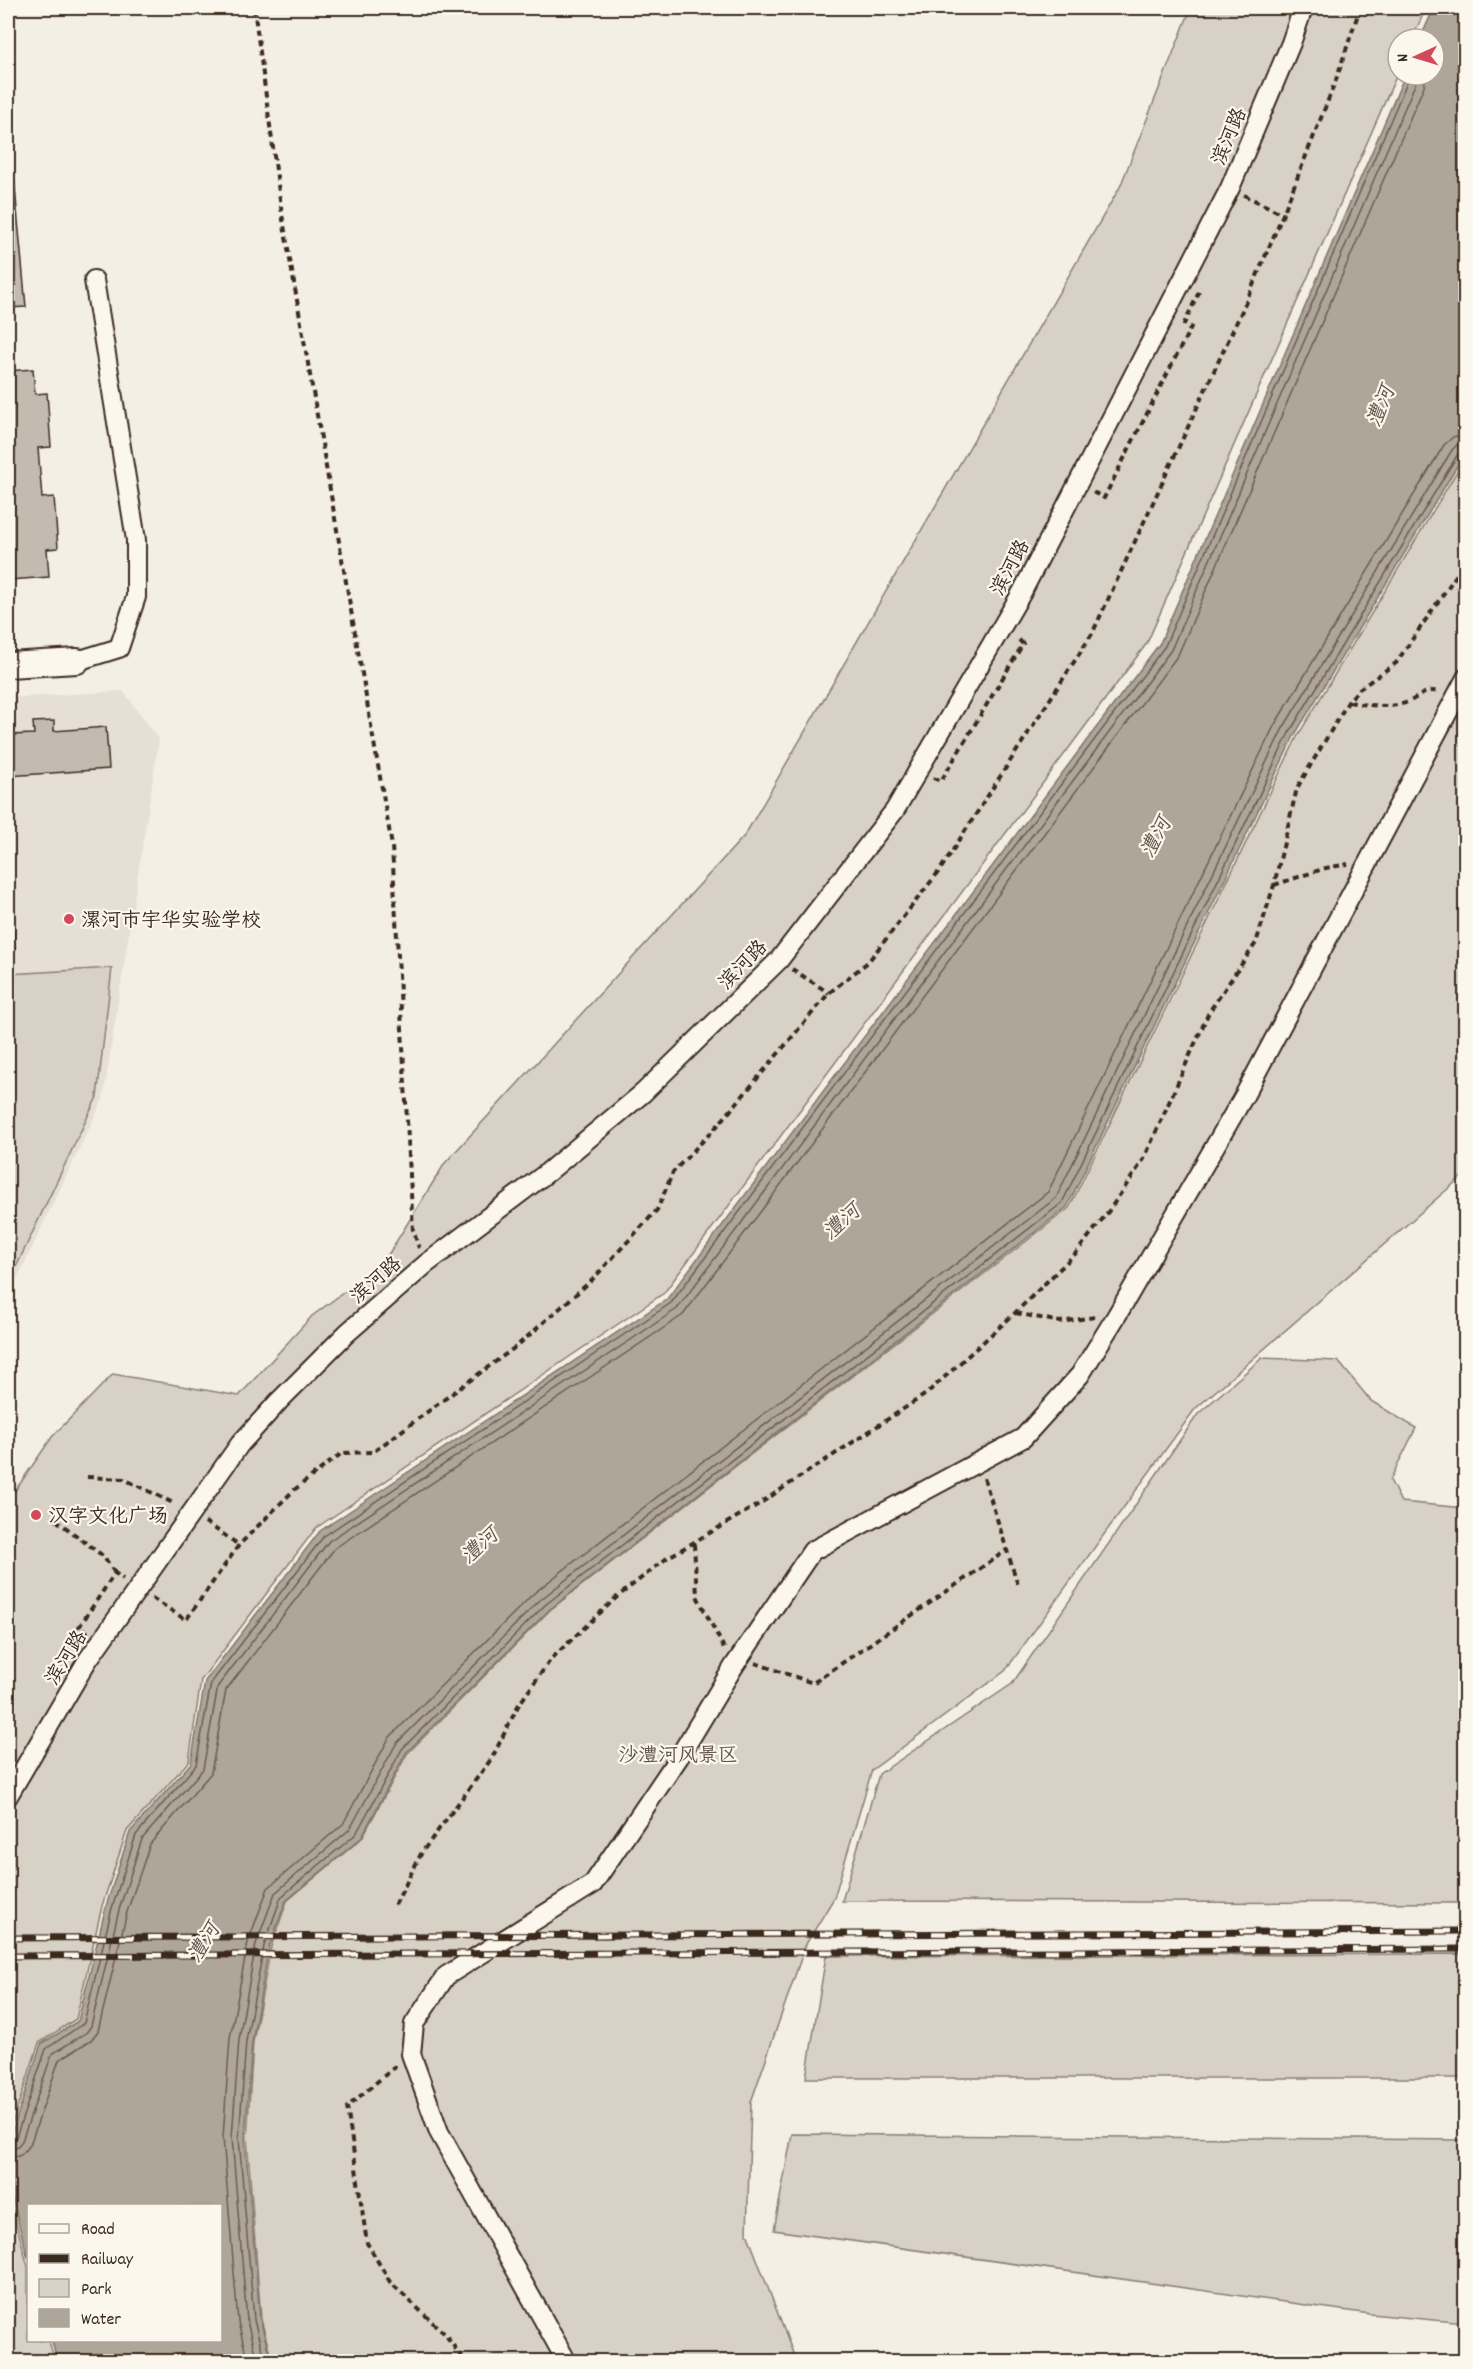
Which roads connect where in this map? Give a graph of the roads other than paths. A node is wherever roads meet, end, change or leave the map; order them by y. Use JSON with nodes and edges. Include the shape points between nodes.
{"nodes":[{"id":1,"x":1303,"y":8,"type":"edge"},
{"id":2,"x":94,"y":280,"type":"dead end"},
{"id":3,"x":77,"y":661,"type":"joint"},
{"id":4,"x":8,"y":665,"type":"edge"},
{"id":5,"x":1461,"y":685,"type":"edge"},
{"id":6,"x":8,"y":1796,"type":"edge"},
{"id":7,"x":567,"y":2361,"type":"edge"}],
"edges":[{"from":1,"to":6,"type":"street","name":"滨河路","via":[[1230,188],[1021,594],[896,810],[779,960],[643,1093],[548,1172],[426,1264],[347,1333],[240,1444],[100,1642]]},
{"from":2,"to":3,"type":"street","via":[[136,540],[136,597],[119,648]]},
{"from":3,"to":4,"type":"street"},
{"from":5,"to":7,"type":"street","via":[[1244,1096],[1080,1375],[1023,1438],[812,1551],[593,1884],[446,1976],[414,2024],[411,2054],[439,2132]]}]}
